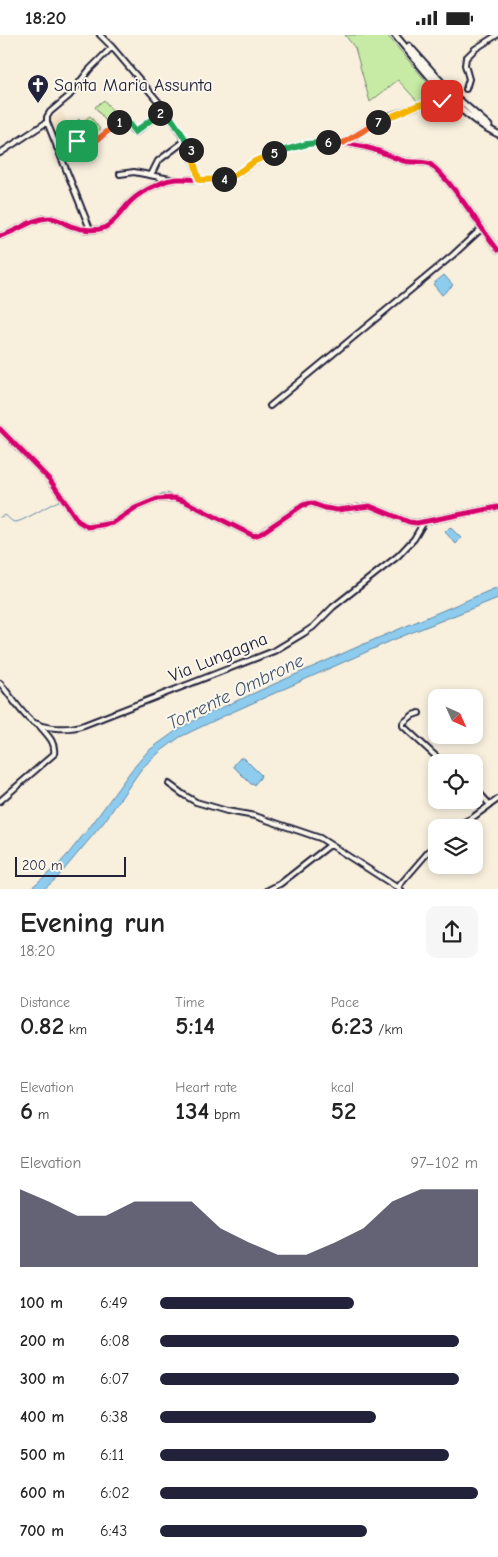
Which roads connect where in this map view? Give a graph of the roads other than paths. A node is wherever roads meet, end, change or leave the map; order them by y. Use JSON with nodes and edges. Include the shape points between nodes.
{"nodes":[{"id":1,"x":100,"y":35,"type":"edge"},
{"id":2,"x":397,"y":35,"type":"edge"},
{"id":3,"x":497,"y":35,"type":"edge"},
{"id":4,"x":112,"y":47,"type":"junction"},
{"id":5,"x":437,"y":85,"type":"junction"},
{"id":6,"x":466,"y":89,"type":"dead end"},
{"id":7,"x":451,"y":97,"type":"junction"},
{"id":8,"x":431,"y":101,"type":"junction"},
{"id":9,"x":418,"y":105,"type":"junction"},
{"id":10,"x":165,"y":109,"type":"junction"},
{"id":11,"x":47,"y":122,"type":"junction"},
{"id":12,"x":498,"y":133,"type":"edge"},
{"id":13,"x":186,"y":140,"type":"junction"},
{"id":14,"x":343,"y":143,"type":"junction"},
{"id":15,"x":57,"y":148,"type":"junction"},
{"id":16,"x":0,"y":153,"type":"edge"},
{"id":17,"x":154,"y":168,"type":"junction"},
{"id":18,"x":120,"y":174,"type":"dead end"},
{"id":19,"x":151,"y":175,"type":"junction"},
{"id":20,"x":161,"y":177,"type":"junction"},
{"id":21,"x":172,"y":179,"type":"junction"},
{"id":22,"x":199,"y":180,"type":"junction"},
{"id":23,"x":90,"y":229,"type":"junction"},
{"id":24,"x":482,"y":229,"type":"junction"},
{"id":25,"x":0,"y":236,"type":"edge"},
{"id":26,"x":498,"y":250,"type":"edge"},
{"id":27,"x":270,"y":406,"type":"dead end"},
{"id":28,"x":0,"y":429,"type":"edge"},
{"id":29,"x":498,"y":507,"type":"edge"},
{"id":30,"x":424,"y":522,"type":"junction"},
{"id":31,"x":0,"y":683,"type":"edge"},
{"id":32,"x":419,"y":713,"type":"dead end"},
{"id":33,"x":38,"y":724,"type":"junction"},
{"id":34,"x":433,"y":754,"type":"edge"},
{"id":35,"x":168,"y":784,"type":"dead end"},
{"id":36,"x":483,"y":797,"type":"edge"},
{"id":37,"x":498,"y":799,"type":"edge"},
{"id":38,"x":0,"y":801,"type":"edge"},
{"id":39,"x":490,"y":805,"type":"junction"},
{"id":40,"x":470,"y":819,"type":"edge"},
{"id":41,"x":330,"y":845,"type":"junction"},
{"id":42,"x":428,"y":853,"type":"edge"},
{"id":43,"x":399,"y":888,"type":"edge"},
{"id":44,"x":268,"y":889,"type":"edge"}],
"edges":[{"from":1,"to":4,"type":"street"},
{"from":2,"to":5,"type":"main road"},
{"from":2,"to":7,"type":"main road"},
{"from":3,"to":6,"type":"street","via":[[466,58],[464,65],[469,79]]},
{"from":4,"to":10,"type":"street"},
{"from":4,"to":11,"type":"street","via":[[69,96],[50,112]]},
{"from":5,"to":7,"type":"main road"},
{"from":5,"to":8,"type":"street"},
{"from":7,"to":8,"type":"street"},
{"from":7,"to":9,"type":"street"},
{"from":7,"to":12,"type":"main road"},
{"from":8,"to":9,"type":"street"},
{"from":9,"to":14,"type":"street","via":[[380,120]]},
{"from":10,"to":13,"type":"street"},
{"from":10,"to":15,"type":"street","via":[[136,132],[123,119],[86,149],[81,148],[74,138]]},
{"from":11,"to":15,"type":"street"},
{"from":11,"to":16,"type":"street"},
{"from":13,"to":17,"type":"street","via":[[159,160]]},
{"from":13,"to":22,"type":"street"},
{"from":14,"to":22,"type":"street","via":[[307,144],[264,157],[231,177]]},
{"from":14,"to":24,"type":"street","via":[[373,149],[405,161],[430,164]]},
{"from":15,"to":23,"type":"street"},
{"from":17,"to":19,"type":"street"},
{"from":17,"to":20,"type":"street"},
{"from":18,"to":19,"type":"street"},
{"from":19,"to":20,"type":"street"},
{"from":20,"to":21,"type":"street"},
{"from":21,"to":22,"type":"street"},
{"from":21,"to":23,"type":"street","via":[[139,195],[109,225]]},
{"from":23,"to":25,"type":"street","via":[[74,228],[58,219],[48,218]]},
{"from":24,"to":26,"type":"street"},
{"from":24,"to":27,"type":"street"},
{"from":28,"to":30,"type":"street","via":[[50,480],[78,521],[88,527],[113,523],[142,505],[164,498],[184,501],[254,536],[309,503],[336,510],[370,506],[409,521]]},
{"from":29,"to":30,"type":"street"},
{"from":30,"to":33,"type":"street","name":"Via Lungagna","via":[[398,556],[333,607],[313,627],[274,651],[80,727],[66,729]]},
{"from":31,"to":33,"type":"street","via":[[28,718]]},
{"from":32,"to":34,"type":"street","via":[[407,719],[403,726]]},
{"from":33,"to":38,"type":"street","via":[[53,741],[54,754]]},
{"from":35,"to":41,"type":"street","via":[[196,802],[264,819],[316,836]]},
{"from":36,"to":39,"type":"street"},
{"from":37,"to":39,"type":"street"},
{"from":39,"to":40,"type":"street"},
{"from":41,"to":43,"type":"street"},
{"from":41,"to":44,"type":"street"},
{"from":42,"to":43,"type":"street"}]}
